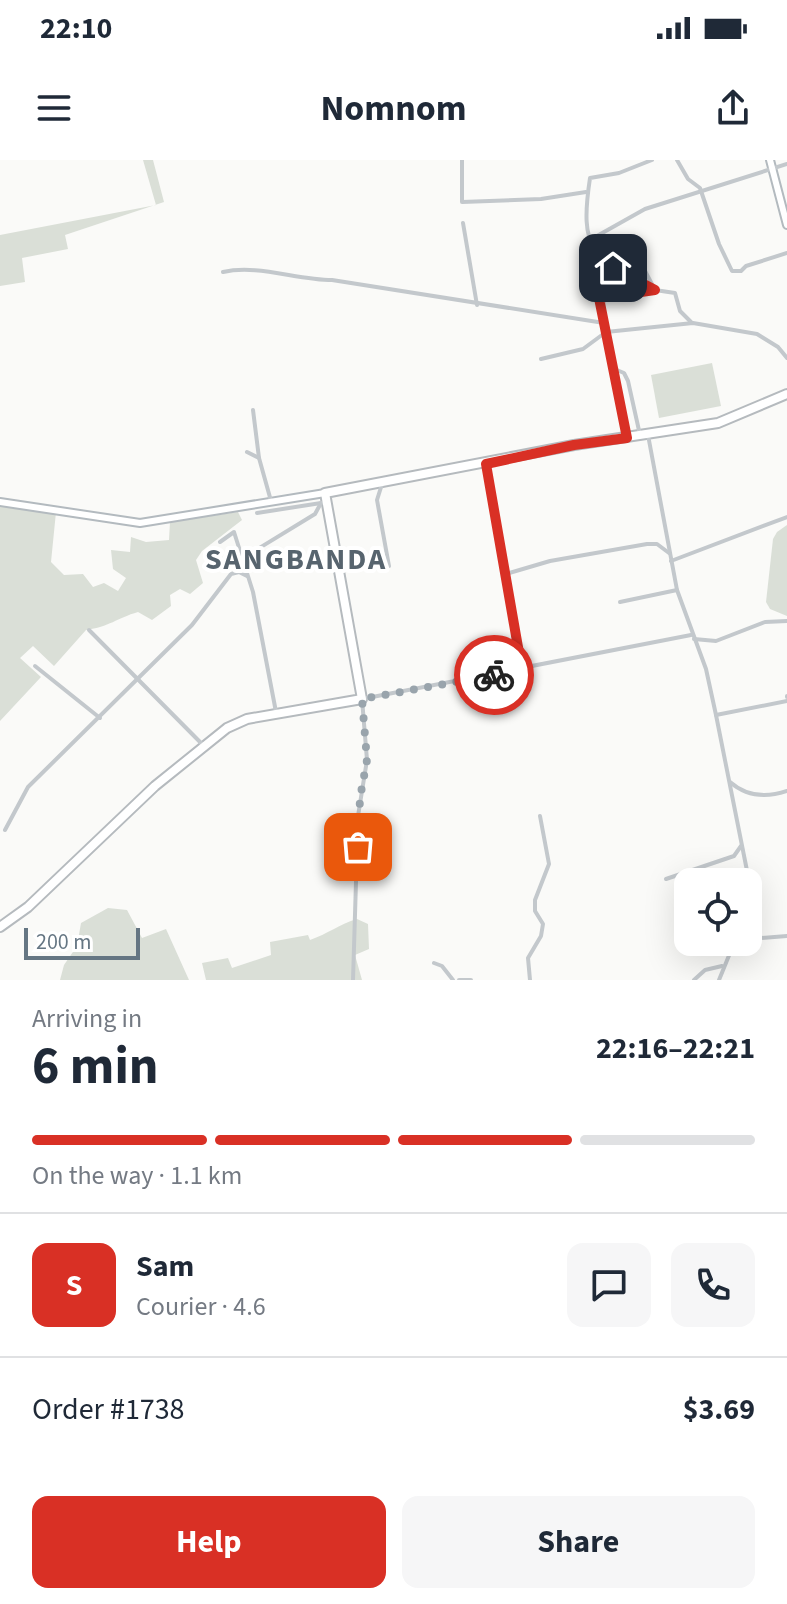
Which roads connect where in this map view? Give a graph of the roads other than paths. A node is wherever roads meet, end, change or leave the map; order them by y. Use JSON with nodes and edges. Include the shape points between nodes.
{"nodes":[{"id":1,"x":462,"y":160,"type":"edge"},
{"id":2,"x":652,"y":160,"type":"edge"},
{"id":3,"x":677,"y":160,"type":"edge"},
{"id":4,"x":770,"y":160,"type":"edge"},
{"id":5,"x":787,"y":164,"type":"edge"},
{"id":6,"x":772,"y":169,"type":"junction"},
{"id":7,"x":701,"y":191,"type":"junction"},
{"id":8,"x":586,"y":192,"type":"junction"},
{"id":9,"x":463,"y":223,"type":"dead end"},
{"id":10,"x":787,"y":225,"type":"edge"},
{"id":11,"x":588,"y":241,"type":"junction"},
{"id":12,"x":632,"y":246,"type":"dead end"},
{"id":13,"x":787,"y":253,"type":"edge"},
{"id":14,"x":223,"y":272,"type":"dead end"},
{"id":15,"x":655,"y":290,"type":"junction"},
{"id":16,"x":599,"y":298,"type":"junction"},
{"id":17,"x":477,"y":305,"type":"junction"},
{"id":18,"x":604,"y":323,"type":"junction"},
{"id":19,"x":693,"y":323,"type":"junction"},
{"id":20,"x":606,"y":332,"type":"junction"},
{"id":21,"x":787,"y":358,"type":"edge"},
{"id":22,"x":541,"y":359,"type":"dead end"},
{"id":23,"x":612,"y":368,"type":"junction"},
{"id":24,"x":787,"y":394,"type":"edge"},
{"id":25,"x":253,"y":410,"type":"dead end"},
{"id":26,"x":644,"y":436,"type":"junction"},
{"id":27,"x":627,"y":438,"type":"junction"},
{"id":28,"x":247,"y":452,"type":"dead end"},
{"id":29,"x":259,"y":458,"type":"junction"},
{"id":30,"x":486,"y":464,"type":"junction"},
{"id":31,"x":382,"y":484,"type":"junction"},
{"id":32,"x":324,"y":499,"type":"junction"},
{"id":33,"x":271,"y":501,"type":"junction"},
{"id":34,"x":0,"y":502,"type":"edge"},
{"id":35,"x":257,"y":513,"type":"dead end"},
{"id":36,"x":787,"y":517,"type":"edge"},
{"id":37,"x":220,"y":542,"type":"dead end"},
{"id":38,"x":669,"y":553,"type":"junction"},
{"id":39,"x":243,"y":558,"type":"junction"},
{"id":40,"x":671,"y":561,"type":"junction"},
{"id":41,"x":389,"y":566,"type":"dead end"},
{"id":42,"x":506,"y":574,"type":"junction"},
{"id":43,"x":247,"y":576,"type":"junction"},
{"id":44,"x":677,"y":590,"type":"junction"},
{"id":45,"x":620,"y":602,"type":"dead end"},
{"id":46,"x":787,"y":621,"type":"edge"},
{"id":47,"x":89,"y":630,"type":"dead end"},
{"id":48,"x":692,"y":637,"type":"junction"},
{"id":49,"x":35,"y":666,"type":"dead end"},
{"id":50,"x":522,"y":670,"type":"junction"},
{"id":51,"x":140,"y":678,"type":"junction"},
{"id":52,"x":787,"y":698,"type":"edge"},
{"id":53,"x":362,"y":699,"type":"junction"},
{"id":54,"x":276,"y":714,"type":"junction"},
{"id":55,"x":716,"y":715,"type":"junction"},
{"id":56,"x":100,"y":718,"type":"junction"},
{"id":57,"x":204,"y":747,"type":"junction"},
{"id":58,"x":728,"y":780,"type":"junction"},
{"id":59,"x":787,"y":791,"type":"edge"},
{"id":60,"x":540,"y":816,"type":"dead end"},
{"id":61,"x":5,"y":830,"type":"dead end"},
{"id":62,"x":741,"y":844,"type":"junction"},
{"id":63,"x":746,"y":868,"type":"edge"},
{"id":64,"x":666,"y":879,"type":"dead end"},
{"id":65,"x":0,"y":927,"type":"edge"},
{"id":66,"x":762,"y":936,"type":"edge"},
{"id":67,"x":787,"y":936,"type":"edge"},
{"id":68,"x":732,"y":956,"type":"edge"},
{"id":69,"x":434,"y":963,"type":"dead end"},
{"id":70,"x":722,"y":966,"type":"junction"},
{"id":71,"x":353,"y":980,"type":"edge"},
{"id":72,"x":456,"y":980,"type":"edge"},
{"id":73,"x":471,"y":980,"type":"edge"},
{"id":74,"x":530,"y":980,"type":"edge"},
{"id":75,"x":694,"y":980,"type":"edge"},
{"id":76,"x":719,"y":980,"type":"edge"}],
"edges":[{"from":1,"to":8,"type":"street","via":[[462,202]]},
{"from":2,"to":8,"type":"street","via":[[590,178]]},
{"from":3,"to":7,"type":"street"},
{"from":4,"to":6,"type":"street"},
{"from":5,"to":6,"type":"street"},
{"from":6,"to":7,"type":"street"},
{"from":6,"to":10,"type":"street"},
{"from":7,"to":11,"type":"street","via":[[645,209]]},
{"from":7,"to":13,"type":"street","via":[[732,271]]},
{"from":8,"to":11,"type":"street"},
{"from":9,"to":17,"type":"street"},
{"from":11,"to":15,"type":"street","via":[[613,268]]},
{"from":11,"to":16,"type":"street"},
{"from":12,"to":15,"type":"street"},
{"from":14,"to":17,"type":"street","via":[[332,280]]},
{"from":15,"to":16,"type":"street"},
{"from":15,"to":19,"type":"street","via":[[675,293],[680,311]]},
{"from":16,"to":18,"type":"street"},
{"from":17,"to":18,"type":"street"},
{"from":18,"to":20,"type":"street"},
{"from":19,"to":20,"type":"street"},
{"from":19,"to":21,"type":"street","via":[[757,334]]},
{"from":20,"to":22,"type":"street","via":[[583,349]]},
{"from":20,"to":23,"type":"street"},
{"from":23,"to":26,"type":"street","via":[[628,381]]},
{"from":23,"to":27,"type":"street"},
{"from":24,"to":26,"type":"main road","via":[[718,423]]},
{"from":25,"to":29,"type":"street"},
{"from":26,"to":27,"type":"main road"},
{"from":26,"to":38,"type":"street"},
{"from":27,"to":30,"type":"main road"},
{"from":28,"to":29,"type":"street"},
{"from":29,"to":33,"type":"street"},
{"from":30,"to":31,"type":"main road"},
{"from":30,"to":42,"type":"street"},
{"from":31,"to":32,"type":"main road"},
{"from":31,"to":41,"type":"street","via":[[377,500]]},
{"from":32,"to":33,"type":"street"},
{"from":32,"to":35,"type":"street"},
{"from":32,"to":39,"type":"street","via":[[315,514]]},
{"from":32,"to":53,"type":"main road"},
{"from":33,"to":34,"type":"street","via":[[140,523]]},
{"from":36,"to":40,"type":"street"},
{"from":37,"to":39,"type":"street","via":[[234,532]]},
{"from":38,"to":40,"type":"street"},
{"from":38,"to":42,"type":"street","via":[[647,544]]},
{"from":39,"to":43,"type":"street"},
{"from":40,"to":44,"type":"street"},
{"from":42,"to":50,"type":"street"},
{"from":43,"to":51,"type":"street","via":[[231,574],[203,613]]},
{"from":43,"to":54,"type":"street"},
{"from":44,"to":45,"type":"street"},
{"from":44,"to":48,"type":"street"},
{"from":46,"to":48,"type":"street","via":[[765,622],[716,641]]},
{"from":47,"to":51,"type":"street"},
{"from":48,"to":50,"type":"street"},
{"from":48,"to":55,"type":"street"},
{"from":49,"to":56,"type":"street"},
{"from":50,"to":53,"type":"street"},
{"from":51,"to":56,"type":"street"},
{"from":51,"to":57,"type":"street"},
{"from":52,"to":55,"type":"street"},
{"from":53,"to":54,"type":"main road"},
{"from":53,"to":71,"type":"street","via":[[367,760],[358,816]]},
{"from":54,"to":57,"type":"main road","via":[[237,722]]},
{"from":55,"to":58,"type":"street"},
{"from":56,"to":61,"type":"street","via":[[28,787]]},
{"from":57,"to":65,"type":"main road"},
{"from":58,"to":59,"type":"street","via":[[744,793]]},
{"from":58,"to":62,"type":"street"},
{"from":60,"to":74,"type":"street","via":[[549,864],[535,900],[543,924],[528,958]]},
{"from":62,"to":63,"type":"street"},
{"from":62,"to":64,"type":"street","via":[[734,856]]},
{"from":66,"to":67,"type":"street"},
{"from":68,"to":70,"type":"street"},
{"from":69,"to":72,"type":"street"},
{"from":70,"to":75,"type":"street","via":[[705,970]]},
{"from":70,"to":76,"type":"street"},
{"from":72,"to":73,"type":"street"}]}
